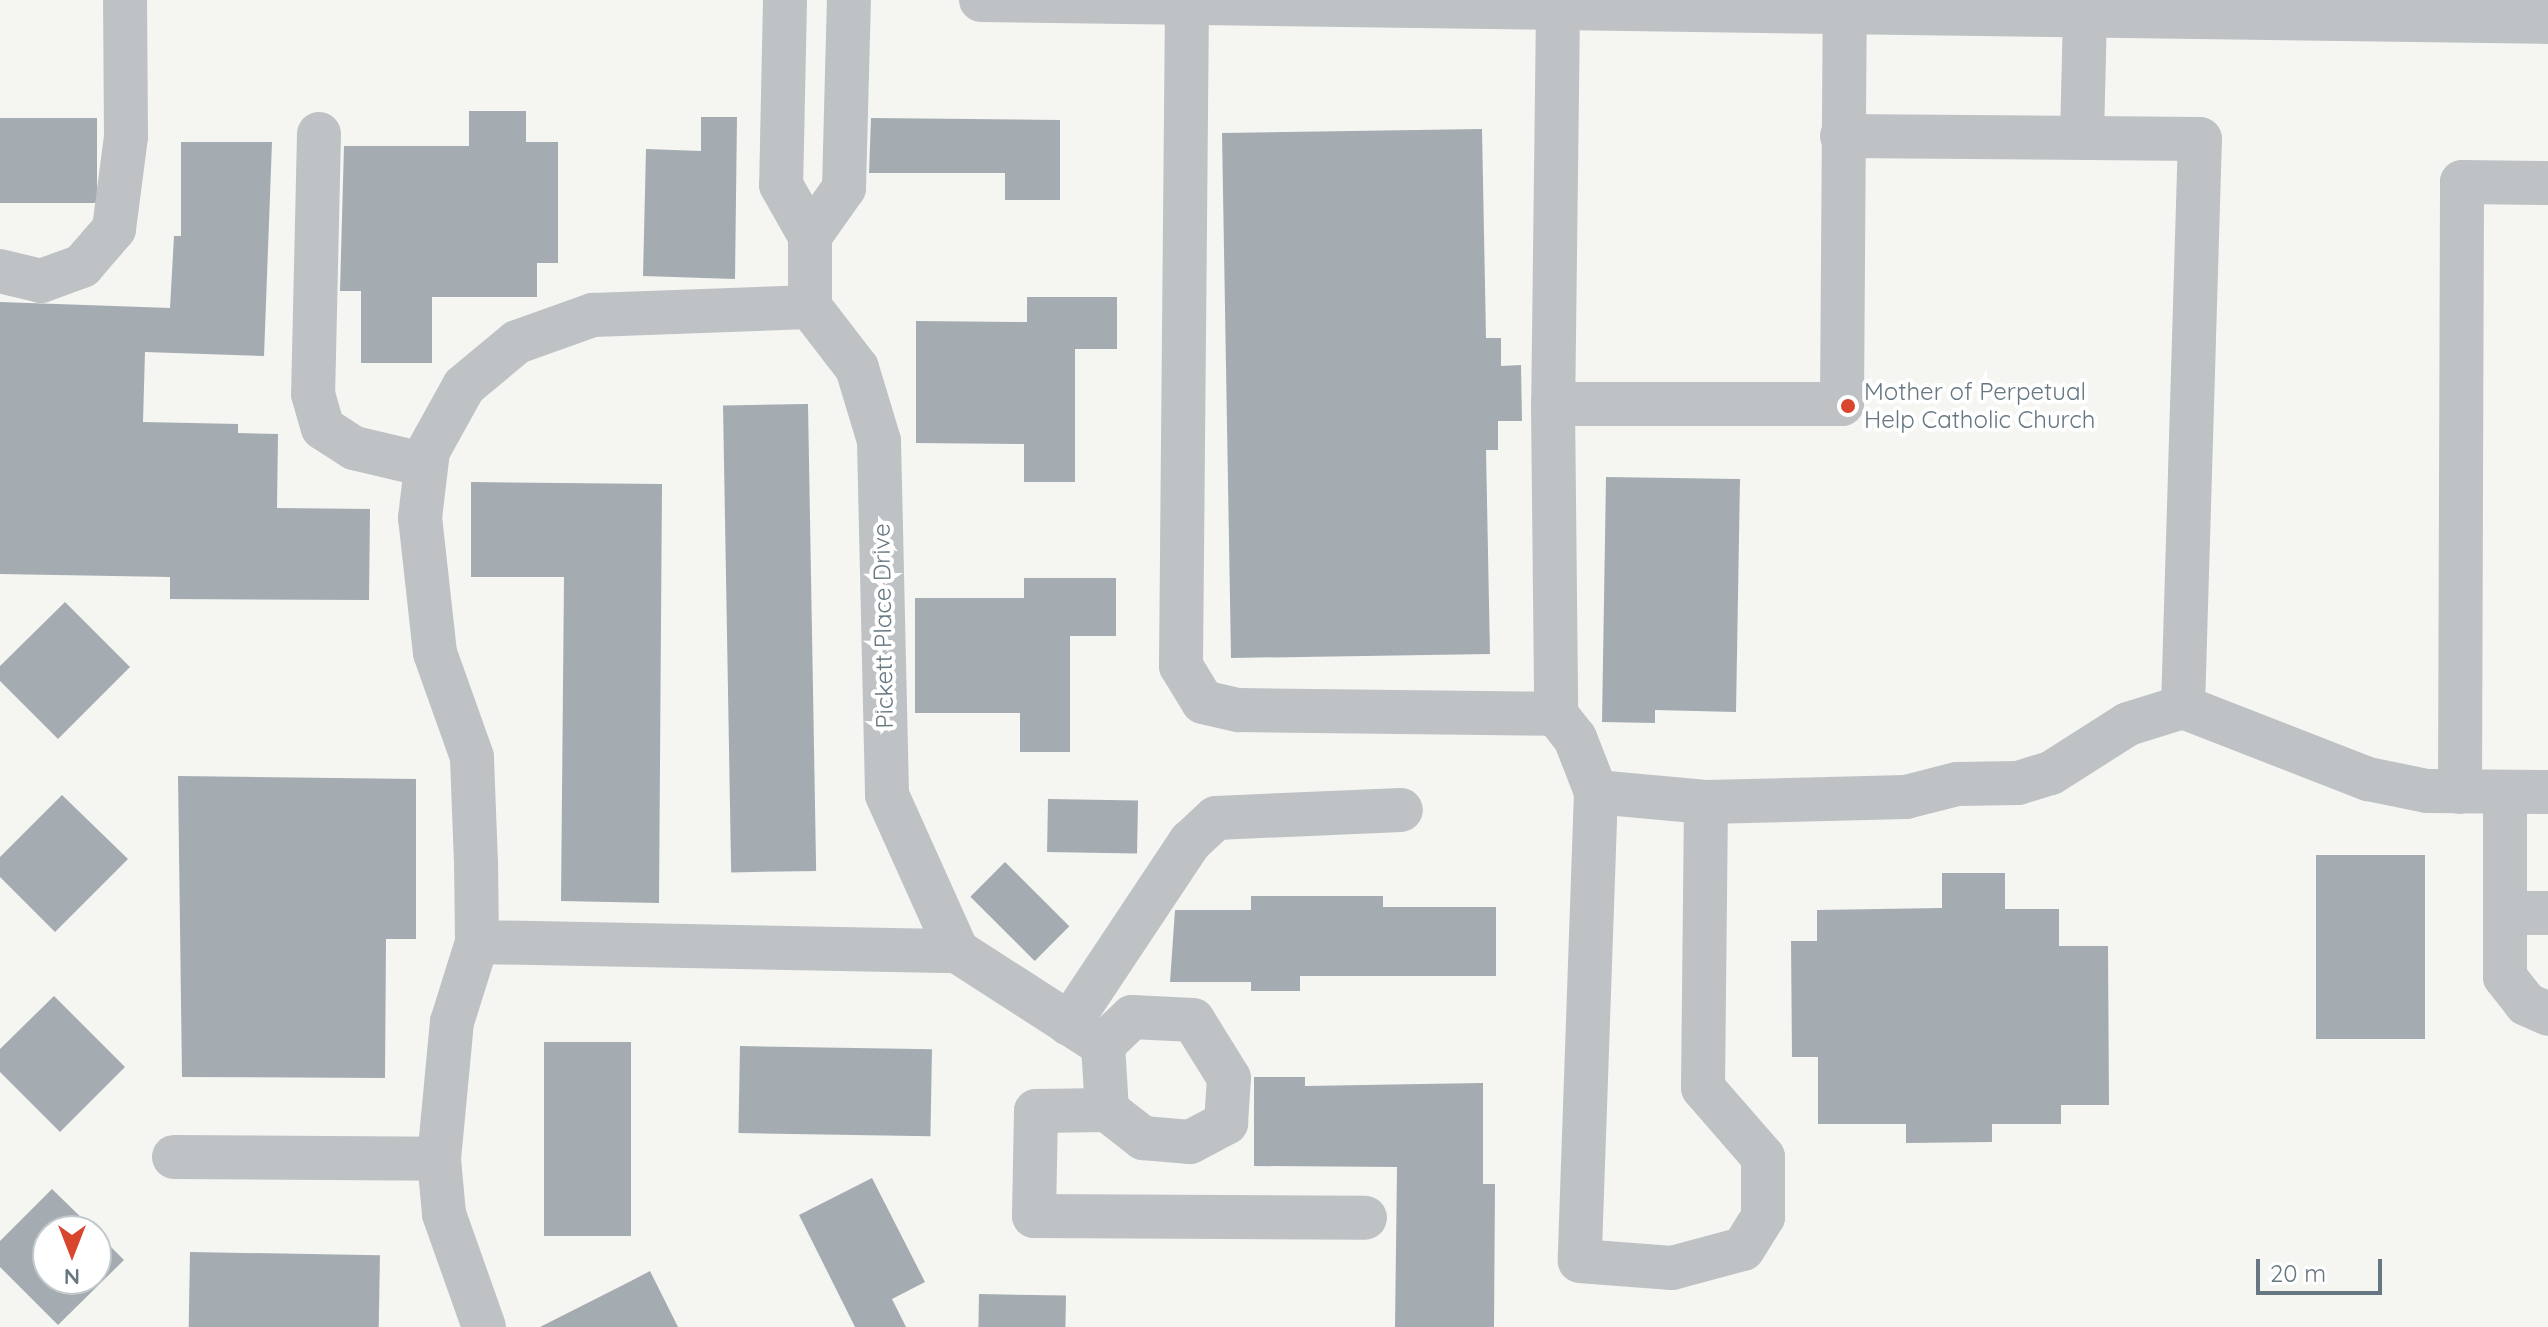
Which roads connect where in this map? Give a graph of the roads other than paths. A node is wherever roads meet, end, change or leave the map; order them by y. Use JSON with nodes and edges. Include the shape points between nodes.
{"nodes":[{"id":1,"x":125,"y":0,"type":"edge"},
{"id":2,"x":785,"y":0,"type":"edge"},
{"id":3,"x":849,"y":0,"type":"edge"},
{"id":4,"x":981,"y":0,"type":"edge"},
{"id":5,"x":1187,"y":3,"type":"junction"},
{"id":6,"x":1558,"y":9,"type":"junction"},
{"id":7,"x":2414,"y":10,"type":"edge"},
{"id":8,"x":2103,"y":11,"type":"edge"},
{"id":9,"x":1845,"y":13,"type":"junction"},
{"id":10,"x":2548,"y":22,"type":"edge"},
{"id":11,"x":319,"y":134,"type":"dead end"},
{"id":12,"x":1842,"y":136,"type":"junction"},
{"id":13,"x":2082,"y":137,"type":"junction"},
{"id":14,"x":2548,"y":183,"type":"edge"},
{"id":15,"x":810,"y":236,"type":"junction"},
{"id":16,"x":0,"y":271,"type":"edge"},
{"id":17,"x":810,"y":307,"type":"junction"},
{"id":18,"x":1553,"y":404,"type":"junction"},
{"id":19,"x":426,"y":465,"type":"junction"},
{"id":20,"x":2183,"y":707,"type":"junction"},
{"id":21,"x":1556,"y":714,"type":"junction"},
{"id":22,"x":1596,"y":792,"type":"junction"},
{"id":23,"x":2460,"y":792,"type":"junction"},
{"id":24,"x":2505,"y":792,"type":"junction"},
{"id":25,"x":2548,"y":792,"type":"edge"},
{"id":26,"x":1706,"y":802,"type":"junction"},
{"id":27,"x":1401,"y":810,"type":"dead end"},
{"id":28,"x":2505,"y":913,"type":"junction"},
{"id":29,"x":2548,"y":913,"type":"edge"},
{"id":30,"x":477,"y":942,"type":"junction"},
{"id":31,"x":957,"y":951,"type":"junction"},
{"id":32,"x":2548,"y":1014,"type":"edge"},
{"id":33,"x":1086,"y":1034,"type":"junction"},
{"id":34,"x":1107,"y":1110,"type":"junction"},
{"id":35,"x":174,"y":1157,"type":"dead end"},
{"id":36,"x":439,"y":1159,"type":"junction"},
{"id":37,"x":1365,"y":1218,"type":"dead end"},
{"id":38,"x":484,"y":1327,"type":"edge"}],
"edges":[{"from":1,"to":16,"type":"street","via":[[126,137],[114,229],[82,266],[41,281]]},
{"from":2,"to":15,"type":"street","via":[[781,185]]},
{"from":3,"to":15,"type":"street","via":[[844,188]]},
{"from":4,"to":5,"type":"street"},
{"from":5,"to":6,"type":"street"},
{"from":5,"to":21,"type":"street","via":[[1181,666],[1203,702],[1239,710]]},
{"from":6,"to":9,"type":"street"},
{"from":6,"to":18,"type":"street"},
{"from":7,"to":8,"type":"street"},
{"from":7,"to":10,"type":"street"},
{"from":8,"to":9,"type":"street"},
{"from":8,"to":13,"type":"street"},
{"from":9,"to":12,"type":"street"},
{"from":11,"to":19,"type":"street","via":[[313,394],[323,428],[354,448]]},
{"from":12,"to":13,"type":"street"},
{"from":12,"to":18,"type":"street","via":[[1842,404]]},
{"from":13,"to":20,"type":"street","via":[[2200,139]]},
{"from":14,"to":23,"type":"street","via":[[2462,182]]},
{"from":15,"to":17,"type":"street"},
{"from":17,"to":19,"type":"street","via":[[593,315],[517,342],[464,386]]},
{"from":17,"to":31,"type":"street","name":"Pickett Place Drive","via":[[857,368],[879,441],[887,795]]},
{"from":18,"to":21,"type":"street"},
{"from":19,"to":30,"type":"street","via":[[420,518],[435,653],[472,757]]},
{"from":20,"to":23,"type":"street","via":[[2368,779]]},
{"from":20,"to":26,"type":"street","via":[[2128,724],[2051,773],[2018,783],[1957,784],[1906,797]]},
{"from":21,"to":22,"type":"street","via":[[1575,738]]},
{"from":22,"to":26,"type":"street"},
{"from":22,"to":26,"type":"street","via":[[1580,1261],[1672,1268],[1743,1249],[1763,1217],[1763,1157],[1703,1088]]},
{"from":23,"to":24,"type":"street"},
{"from":24,"to":25,"type":"street"},
{"from":24,"to":28,"type":"street"},
{"from":27,"to":33,"type":"street","via":[[1216,818],[1190,842]]},
{"from":28,"to":29,"type":"street"},
{"from":28,"to":32,"type":"street","via":[[2505,977],[2526,1004]]},
{"from":30,"to":31,"type":"street"},
{"from":30,"to":36,"type":"street","via":[[452,1022]]},
{"from":31,"to":33,"type":"street"},
{"from":33,"to":34,"type":"street"},
{"from":33,"to":34,"type":"street","via":[[1132,1017],[1193,1020],[1229,1078],[1226,1123],[1190,1142],[1143,1138]]},
{"from":34,"to":37,"type":"street","via":[[1036,1111],[1034,1216]]},
{"from":35,"to":36,"type":"street"},
{"from":36,"to":38,"type":"street","via":[[444,1214]]}]}
